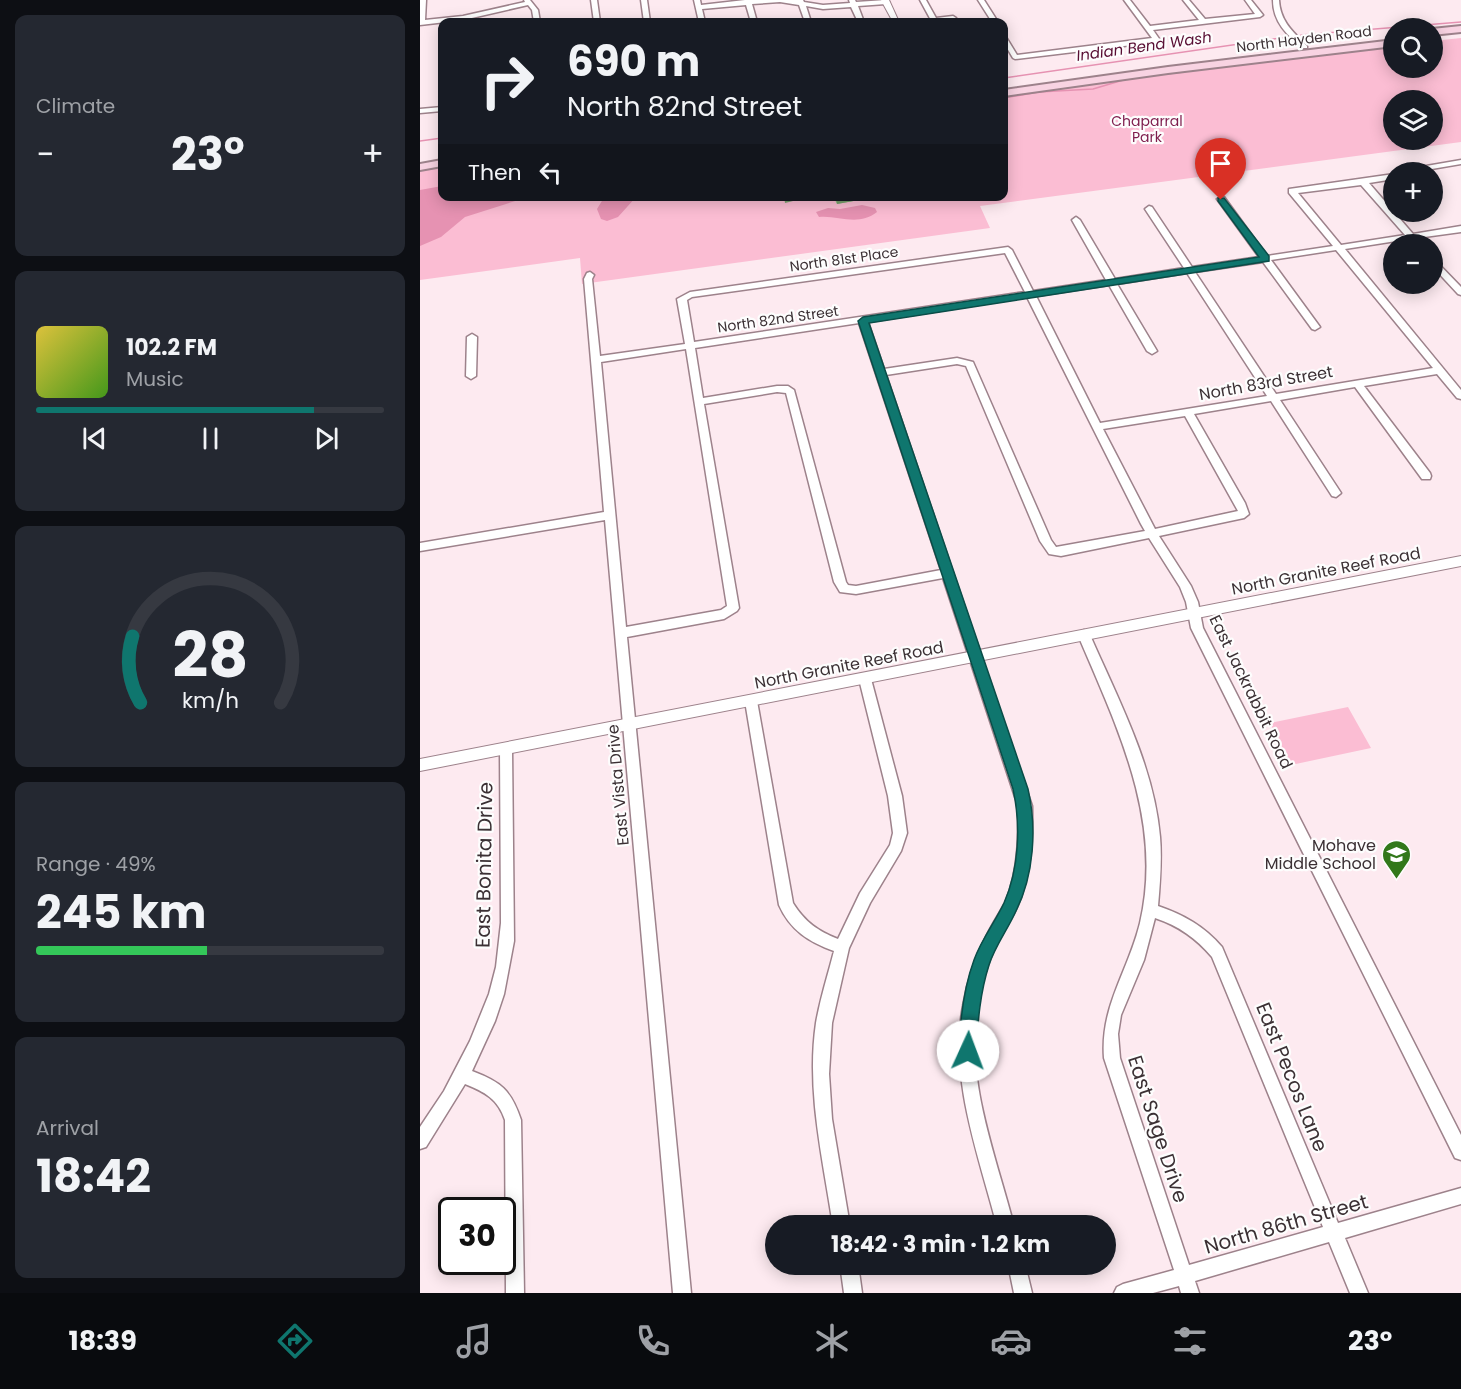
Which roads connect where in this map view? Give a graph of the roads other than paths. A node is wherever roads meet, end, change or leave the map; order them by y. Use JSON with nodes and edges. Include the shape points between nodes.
{"nodes":[{"id":1,"x":423,"y":0,"type":"edge"},
{"id":2,"x":594,"y":0,"type":"edge"},
{"id":3,"x":644,"y":0,"type":"edge"},
{"id":4,"x":923,"y":0,"type":"edge"},
{"id":5,"x":981,"y":0,"type":"edge"},
{"id":6,"x":1127,"y":0,"type":"edge"},
{"id":7,"x":1186,"y":0,"type":"edge"},
{"id":8,"x":1248,"y":0,"type":"edge"},
{"id":9,"x":1270,"y":0,"type":"edge"},
{"id":10,"x":1276,"y":0,"type":"edge"},
{"id":11,"x":528,"y":1,"type":"edge"},
{"id":12,"x":749,"y":1,"type":"edge"},
{"id":13,"x":886,"y":1,"type":"edge"},
{"id":14,"x":801,"y":2,"type":"edge"},
{"id":15,"x":697,"y":3,"type":"edge"},
{"id":16,"x":852,"y":3,"type":"edge"},
{"id":17,"x":470,"y":18,"type":"edge"},
{"id":18,"x":536,"y":18,"type":"edge"},
{"id":19,"x":596,"y":18,"type":"edge"},
{"id":20,"x":646,"y":18,"type":"edge"},
{"id":21,"x":701,"y":18,"type":"edge"},
{"id":22,"x":753,"y":18,"type":"edge"},
{"id":23,"x":807,"y":18,"type":"edge"},
{"id":24,"x":859,"y":18,"type":"edge"},
{"id":25,"x":894,"y":18,"type":"edge"},
{"id":26,"x":932,"y":18,"type":"edge"},
{"id":27,"x":992,"y":18,"type":"edge"},
{"id":28,"x":438,"y":22,"type":"edge"},
{"id":29,"x":1204,"y":22,"type":"junction"},
{"id":30,"x":421,"y":23,"type":"edge"},
{"id":31,"x":1149,"y":28,"type":"junction"},
{"id":32,"x":1461,"y":29,"type":"edge"},
{"id":33,"x":1443,"y":33,"type":"edge"},
{"id":34,"x":1443,"y":35,"type":"edge"},
{"id":35,"x":1461,"y":36,"type":"edge"},
{"id":36,"x":1383,"y":38,"type":"edge"},
{"id":37,"x":1383,"y":44,"type":"edge"},
{"id":38,"x":1008,"y":45,"type":"edge"},
{"id":39,"x":1305,"y":47,"type":"junction"},
{"id":40,"x":1083,"y":82,"type":"junction"},
{"id":41,"x":1008,"y":84,"type":"edge"},
{"id":42,"x":1106,"y":88,"type":"dead end"},
{"id":43,"x":1008,"y":92,"type":"edge"},
{"id":44,"x":438,"y":109,"type":"edge"},
{"id":45,"x":420,"y":111,"type":"edge"},
{"id":46,"x":438,"y":157,"type":"edge"},
{"id":47,"x":420,"y":159,"type":"edge"},
{"id":48,"x":1461,"y":162,"type":"edge"},
{"id":49,"x":438,"y":165,"type":"edge"},
{"id":50,"x":1443,"y":165,"type":"edge"},
{"id":51,"x":420,"y":167,"type":"edge"},
{"id":52,"x":1383,"y":178,"type":"edge"},
{"id":53,"x":1362,"y":182,"type":"junction"},
{"id":54,"x":1221,"y":200,"type":"dead end"},
{"id":55,"x":1149,"y":209,"type":"dead end"},
{"id":56,"x":1076,"y":220,"type":"dead end"},
{"id":57,"x":1461,"y":229,"type":"edge"},
{"id":58,"x":1408,"y":234,"type":"edge"},
{"id":59,"x":1430,"y":234,"type":"edge"},
{"id":60,"x":1383,"y":241,"type":"edge"},
{"id":61,"x":1339,"y":247,"type":"junction"},
{"id":62,"x":1008,"y":250,"type":"joint"},
{"id":63,"x":1265,"y":259,"type":"junction"},
{"id":64,"x":1190,"y":272,"type":"junction"},
{"id":65,"x":1443,"y":272,"type":"edge"},
{"id":66,"x":590,"y":275,"type":"dead end"},
{"id":67,"x":1113,"y":284,"type":"junction"},
{"id":68,"x":1461,"y":292,"type":"edge"},
{"id":69,"x":1031,"y":296,"type":"junction"},
{"id":70,"x":863,"y":321,"type":"junction"},
{"id":71,"x":1315,"y":327,"type":"dead end"},
{"id":72,"x":472,"y":337,"type":"dead end"},
{"id":73,"x":688,"y":346,"type":"junction"},
{"id":74,"x":1152,"y":351,"type":"dead end"},
{"id":75,"x":596,"y":360,"type":"junction"},
{"id":76,"x":1440,"y":370,"type":"junction"},
{"id":77,"x":881,"y":373,"type":"junction"},
{"id":78,"x":471,"y":376,"type":"dead end"},
{"id":79,"x":1358,"y":384,"type":"junction"},
{"id":80,"x":1461,"y":396,"type":"edge"},
{"id":81,"x":1273,"y":398,"type":"junction"},
{"id":82,"x":698,"y":402,"type":"junction"},
{"id":83,"x":1188,"y":413,"type":"junction"},
{"id":84,"x":1097,"y":427,"type":"junction"},
{"id":85,"x":1426,"y":476,"type":"dead end"},
{"id":86,"x":1336,"y":493,"type":"dead end"},
{"id":87,"x":610,"y":515,"type":"junction"},
{"id":88,"x":1153,"y":534,"type":"junction"},
{"id":89,"x":420,"y":548,"type":"edge"},
{"id":90,"x":1461,"y":561,"type":"edge"},
{"id":91,"x":948,"y":573,"type":"junction"},
{"id":92,"x":1194,"y":614,"type":"junction"},
{"id":93,"x":621,"y":633,"type":"junction"},
{"id":94,"x":1084,"y":635,"type":"junction"},
{"id":95,"x":976,"y":657,"type":"junction"},
{"id":96,"x":865,"y":679,"type":"junction"},
{"id":97,"x":751,"y":701,"type":"junction"},
{"id":98,"x":629,"y":724,"type":"junction"},
{"id":99,"x":506,"y":749,"type":"junction"},
{"id":100,"x":420,"y":765,"type":"edge"},
{"id":101,"x":1150,"y":910,"type":"junction"},
{"id":102,"x":842,"y":947,"type":"junction"},
{"id":103,"x":463,"y":1076,"type":"junction"},
{"id":104,"x":420,"y":1141,"type":"edge"},
{"id":105,"x":1461,"y":1152,"type":"edge"},
{"id":106,"x":1461,"y":1196,"type":"edge"},
{"id":107,"x":840,"y":1215,"type":"edge"},
{"id":108,"x":1003,"y":1215,"type":"edge"},
{"id":109,"x":1333,"y":1232,"type":"junction"},
{"id":110,"x":851,"y":1275,"type":"edge"},
{"id":111,"x":1019,"y":1275,"type":"edge"},
{"id":112,"x":1185,"y":1276,"type":"junction"},
{"id":113,"x":514,"y":1293,"type":"edge"},
{"id":114,"x":682,"y":1293,"type":"edge"},
{"id":115,"x":854,"y":1293,"type":"edge"},
{"id":116,"x":1023,"y":1293,"type":"edge"},
{"id":117,"x":1123,"y":1293,"type":"edge"},
{"id":118,"x":1190,"y":1293,"type":"edge"},
{"id":119,"x":1359,"y":1293,"type":"edge"}],
"edges":[{"from":1,"to":30,"type":"street"},
{"from":2,"to":19,"type":"street"},
{"from":3,"to":20,"type":"street"},
{"from":4,"to":26,"type":"street"},
{"from":5,"to":27,"type":"street"},
{"from":6,"to":31,"type":"street"},
{"from":7,"to":29,"type":"street"},
{"from":8,"to":29,"type":"street","via":[[1260,15]]},
{"from":9,"to":10,"type":"street"},
{"from":10,"to":39,"type":"street","via":[[1280,21]]},
{"from":11,"to":17,"type":"street"},
{"from":11,"to":18,"type":"street"},
{"from":12,"to":14,"type":"street"},
{"from":12,"to":15,"type":"street"},
{"from":12,"to":22,"type":"street"},
{"from":13,"to":16,"type":"street"},
{"from":13,"to":25,"type":"street"},
{"from":14,"to":16,"type":"street","via":[[823,7]]},
{"from":14,"to":23,"type":"street"},
{"from":15,"to":21,"type":"street"},
{"from":16,"to":24,"type":"street"},
{"from":28,"to":30,"type":"street"},
{"from":29,"to":31,"type":"street"},
{"from":31,"to":38,"type":"street","via":[[1157,40],[1015,57]]},
{"from":32,"to":33,"type":"main road"},
{"from":34,"to":35,"type":"main road"},
{"from":36,"to":39,"type":"main road","name":"North Hayden Road"},
{"from":37,"to":40,"type":"main road","name":"North Hayden Road"},
{"from":39,"to":41,"type":"main road","name":"North Hayden Road"},
{"from":40,"to":42,"type":"main road"},
{"from":40,"to":43,"type":"main road","name":"North Hayden Road"},
{"from":44,"to":45,"type":"street"},
{"from":46,"to":47,"type":"main road"},
{"from":48,"to":50,"type":"street"},
{"from":49,"to":51,"type":"main road"},
{"from":52,"to":53,"type":"street"},
{"from":53,"to":58,"type":"street"},
{"from":53,"to":61,"type":"street","via":[[1292,191]]},
{"from":54,"to":63,"type":"street"},
{"from":55,"to":64,"type":"street"},
{"from":56,"to":67,"type":"street"},
{"from":57,"to":59,"type":"street","name":"North 82nd Street"},
{"from":60,"to":61,"type":"street","name":"North 82nd Street"},
{"from":61,"to":63,"type":"street","name":"North 82nd Street"},
{"from":61,"to":76,"type":"street"},
{"from":62,"to":69,"type":"street","name":"East Jackrabbit Road"},
{"from":62,"to":73,"type":"street","name":"North 81st Place","via":[[684,297],[681,302]]},
{"from":63,"to":64,"type":"street","name":"North 82nd Street"},
{"from":63,"to":71,"type":"street"},
{"from":64,"to":67,"type":"street","name":"North 82nd Street"},
{"from":64,"to":81,"type":"street"},
{"from":65,"to":68,"type":"street"},
{"from":66,"to":75,"type":"street","name":"East Vista Drive"},
{"from":67,"to":69,"type":"street","name":"North 82nd Street"},
{"from":67,"to":74,"type":"street"},
{"from":69,"to":70,"type":"street","name":"North 82nd Street"},
{"from":69,"to":84,"type":"street","name":"East Jackrabbit Road"},
{"from":70,"to":73,"type":"street","name":"North 82nd Street"},
{"from":70,"to":77,"type":"street"},
{"from":72,"to":78,"type":"street"},
{"from":73,"to":75,"type":"street","name":"North 82nd Street"},
{"from":73,"to":82,"type":"street"},
{"from":75,"to":87,"type":"street","name":"East Vista Drive"},
{"from":76,"to":79,"type":"street","name":"North 83rd Street"},
{"from":76,"to":80,"type":"street"},
{"from":77,"to":88,"type":"street","via":[[957,361],[972,367],[1053,551]]},
{"from":77,"to":91,"type":"street"},
{"from":79,"to":81,"type":"street","name":"North 83rd Street"},
{"from":79,"to":85,"type":"street"},
{"from":81,"to":83,"type":"street","name":"North 83rd Street"},
{"from":81,"to":86,"type":"street"},
{"from":82,"to":91,"type":"street","via":[[777,388],[788,389],[793,395],[844,589]]},
{"from":82,"to":93,"type":"street","via":[[733,604],[724,614]]},
{"from":83,"to":84,"type":"street","name":"North 83rd Street"},
{"from":83,"to":88,"type":"street","via":[[1244,514]]},
{"from":84,"to":88,"type":"street","name":"East Jackrabbit Road"},
{"from":87,"to":89,"type":"street"},
{"from":87,"to":93,"type":"street","name":"East Vista Drive"},
{"from":88,"to":92,"type":"street","name":"East Jackrabbit Road","via":[[1185,586]]},
{"from":90,"to":92,"type":"street","name":"North Granite Reef Road"},
{"from":91,"to":95,"type":"street"},
{"from":92,"to":94,"type":"street","name":"North Granite Reef Road"},
{"from":92,"to":105,"type":"street","name":"East Jackrabbit Road","via":[[1197,628]]},
{"from":93,"to":98,"type":"street","name":"East Vista Drive"},
{"from":94,"to":95,"type":"street","name":"North Granite Reef Road"},
{"from":94,"to":101,"type":"street","name":"East Sage Drive","via":[[1147,792],[1155,834]]},
{"from":95,"to":96,"type":"street","name":"North Granite Reef Road"},
{"from":95,"to":108,"type":"street","via":[[1021,789],[1026,824],[1017,887],[982,961],[969,1008],[967,1037],[973,1095]]},
{"from":96,"to":97,"type":"street","name":"North Granite Reef Road"},
{"from":96,"to":102,"type":"street","via":[[895,796],[900,833]]},
{"from":97,"to":98,"type":"street","name":"North Granite Reef Road"},
{"from":97,"to":102,"type":"street","via":[[786,905],[799,925],[817,938]]},
{"from":98,"to":99,"type":"street","name":"North Granite Reef Road"},
{"from":98,"to":114,"type":"street","name":"East Vista Drive"},
{"from":99,"to":100,"type":"street","name":"North Granite Reef Road"},
{"from":99,"to":103,"type":"street","name":"East Bonita Drive","via":[[507,942],[487,1018]]},
{"from":101,"to":109,"type":"street","name":"East Pecos Lane","via":[[1191,926],[1217,952]]},
{"from":101,"to":112,"type":"street","name":"East Sage Drive","via":[[1130,976],[1114,1008],[1110,1043],[1116,1075]]},
{"from":102,"to":107,"type":"street","via":[[824,1023],[821,1074],[824,1119]]},
{"from":103,"to":104,"type":"street","name":"East Bonita Drive"},
{"from":103,"to":113,"type":"street","via":[[492,1087],[509,1105],[513,1120]]},
{"from":106,"to":109,"type":"street","name":"North 86th Street"},
{"from":109,"to":112,"type":"street","name":"North 86th Street"},
{"from":109,"to":119,"type":"street","name":"East Pecos Lane"},
{"from":110,"to":115,"type":"street"},
{"from":111,"to":116,"type":"street"},
{"from":112,"to":117,"type":"street","name":"North 86th Street"},
{"from":112,"to":118,"type":"street","name":"East Sage Drive"}]}
